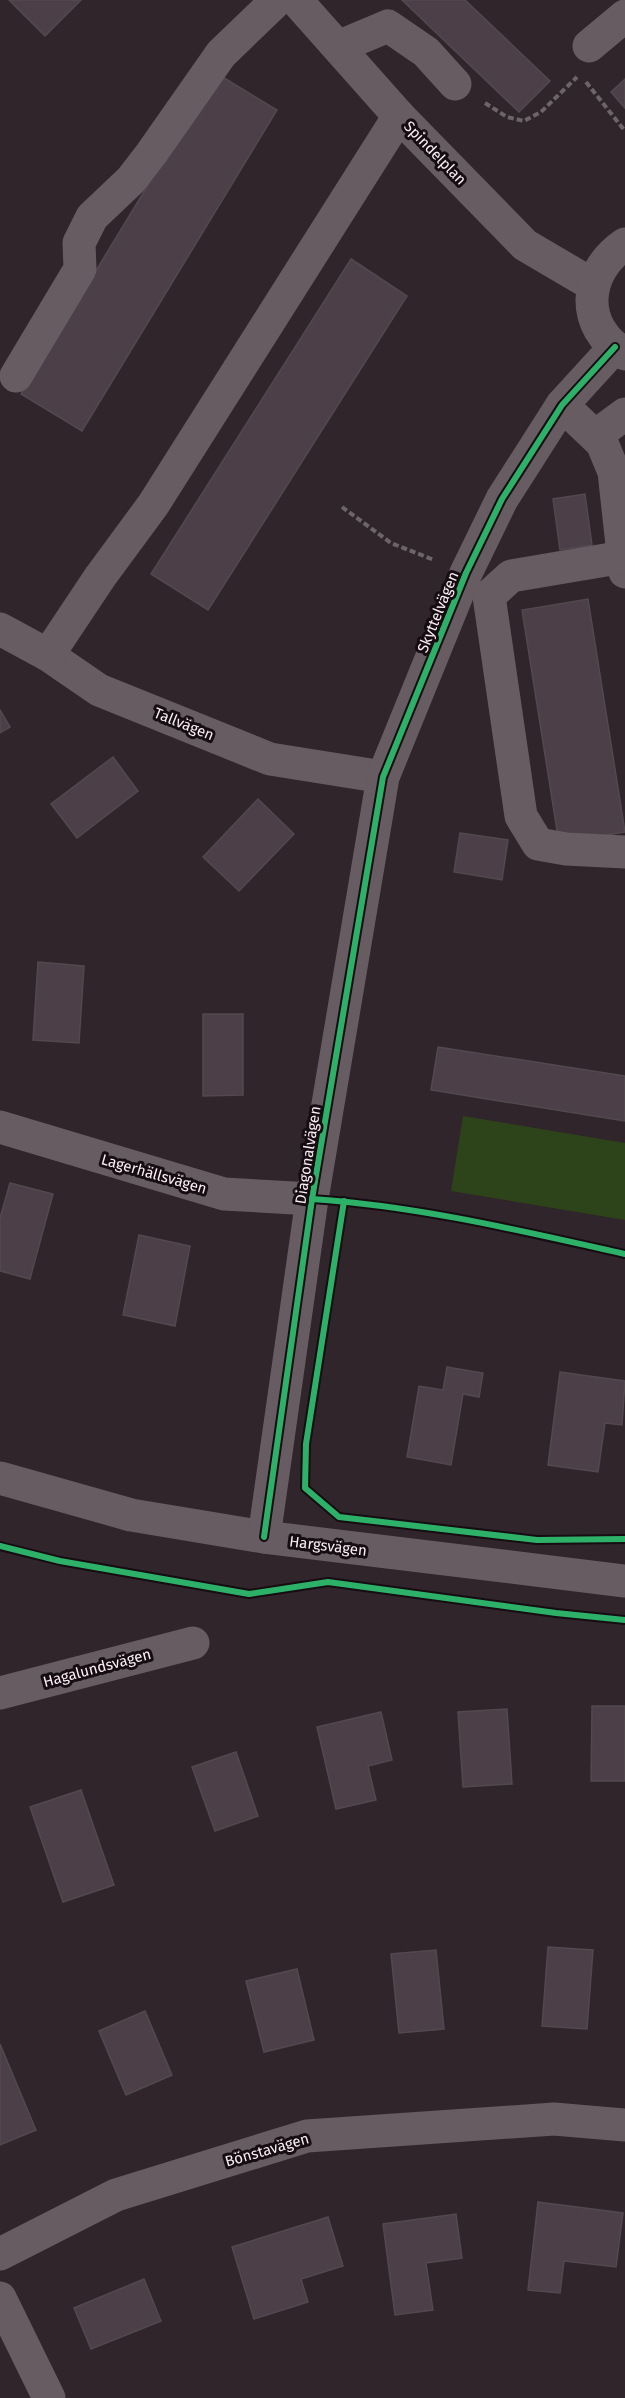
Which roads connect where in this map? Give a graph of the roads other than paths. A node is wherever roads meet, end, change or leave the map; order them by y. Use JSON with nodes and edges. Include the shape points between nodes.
{"nodes":[{"id":1,"x":277,"y":0,"type":"edge"},
{"id":2,"x":296,"y":0,"type":"edge"},
{"id":3,"x":625,"y":16,"type":"edge"},
{"id":4,"x":589,"y":46,"type":"dead end"},
{"id":5,"x":338,"y":47,"type":"junction"},
{"id":6,"x":455,"y":84,"type":"road end"},
{"id":7,"x":399,"y":116,"type":"junction"},
{"id":8,"x":625,"y":244,"type":"edge"},
{"id":9,"x":593,"y":285,"type":"junction"},
{"id":10,"x":620,"y":351,"type":"edge"},
{"id":11,"x":16,"y":376,"type":"dead end"},
{"id":12,"x":562,"y":405,"type":"junction"},
{"id":13,"x":625,"y":414,"type":"edge"},
{"id":14,"x":595,"y":436,"type":"junction"},
{"id":15,"x":624,"y":565,"type":"edge"},
{"id":16,"x":0,"y":629,"type":"edge"},
{"id":17,"x":48,"y":655,"type":"junction"},
{"id":18,"x":382,"y":777,"type":"junction"},
{"id":19,"x":625,"y":852,"type":"edge"},
{"id":20,"x":0,"y":1127,"type":"edge"},
{"id":21,"x":312,"y":1199,"type":"junction"},
{"id":22,"x":0,"y":1478,"type":"edge"},
{"id":23,"x":264,"y":1537,"type":"junction"},
{"id":24,"x":625,"y":1581,"type":"edge"},
{"id":25,"x":193,"y":1643,"type":"dead end"},
{"id":26,"x":0,"y":1693,"type":"edge"},
{"id":27,"x":625,"y":2125,"type":"edge"},
{"id":28,"x":0,"y":2254,"type":"edge"},
{"id":29,"x":0,"y":2298,"type":"edge"},
{"id":30,"x":49,"y":2398,"type":"edge"}],
"edges":[{"from":1,"to":11,"type":"street","via":[[221,54],[131,180],[92,217],[80,243],[80,269]]},
{"from":2,"to":5,"type":"street","name":"Spindelplan"},
{"from":3,"to":4,"type":"street"},
{"from":5,"to":6,"type":"street","via":[[387,26],[426,52]]},
{"from":5,"to":7,"type":"street","name":"Spindelplan"},
{"from":7,"to":9,"type":"street","name":"Spindelplan","via":[[525,245]]},
{"from":7,"to":17,"type":"street","via":[[159,495]]},
{"from":8,"to":9,"type":"street","via":[[600,268]]},
{"from":9,"to":10,"type":"street","via":[[595,319],[603,335]]},
{"from":10,"to":12,"type":"street","name":"Skyttelvägen"},
{"from":12,"to":14,"type":"street"},
{"from":12,"to":18,"type":"street","name":"Skyttelvägen","via":[[502,499],[466,573]]},
{"from":13,"to":14,"type":"street"},
{"from":14,"to":15,"type":"street","via":[[614,472]]},
{"from":15,"to":19,"type":"street","via":[[511,576],[489,596],[521,816],[538,844]]},
{"from":16,"to":17,"type":"street","name":"Tallvägen"},
{"from":17,"to":18,"type":"street","name":"Tallvägen","via":[[99,690],[270,759]]},
{"from":18,"to":21,"type":"street","name":"Diagonalvägen"},
{"from":20,"to":21,"type":"street","name":"Lagerhällsvägen","via":[[224,1194]]},
{"from":21,"to":23,"type":"street","name":"Diagonalvägen"},
{"from":22,"to":23,"type":"street","name":"Hargsvägen","via":[[131,1515]]},
{"from":23,"to":24,"type":"street","name":"Hargsvägen"},
{"from":25,"to":26,"type":"street","name":"Hagalundsvägen"},
{"from":27,"to":28,"type":"street","name":"Bönstavägen","via":[[554,2119],[307,2136],[116,2195]]},
{"from":29,"to":30,"type":"street"}]}
